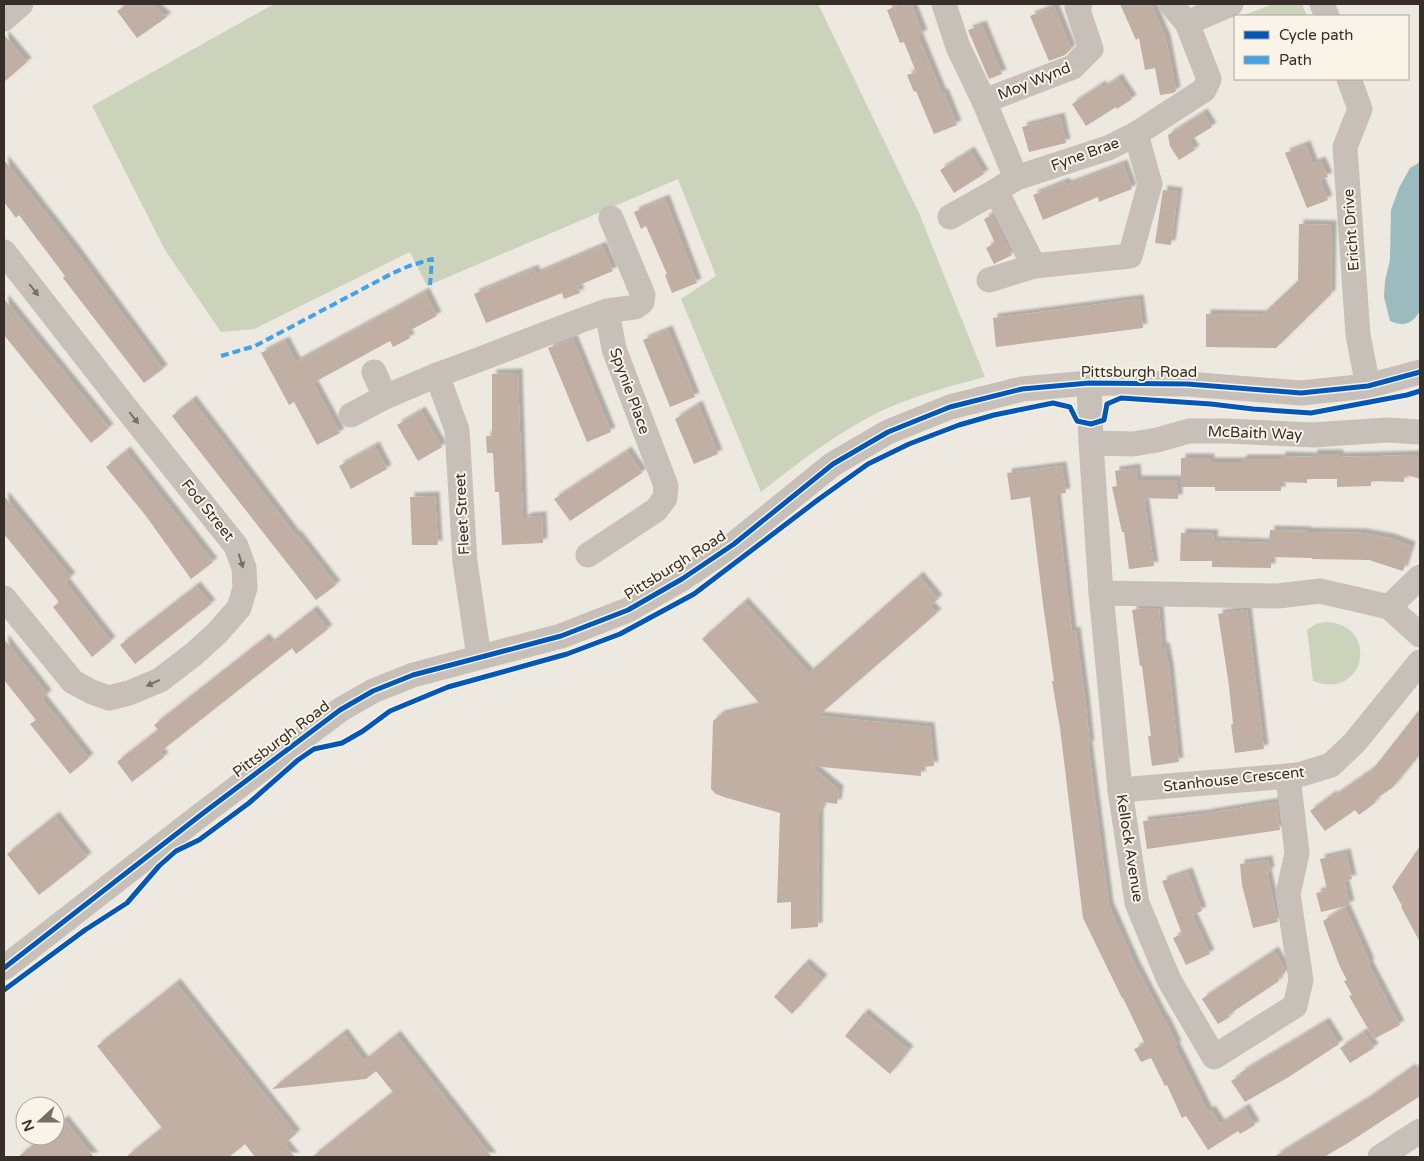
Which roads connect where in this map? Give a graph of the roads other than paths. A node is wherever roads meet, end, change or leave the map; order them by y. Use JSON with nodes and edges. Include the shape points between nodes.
{"nodes":[{"id":1,"x":21,"y":4,"type":"edge"},
{"id":2,"x":944,"y":4,"type":"edge"},
{"id":3,"x":1080,"y":4,"type":"edge"},
{"id":4,"x":1171,"y":4,"type":"edge"},
{"id":5,"x":1231,"y":4,"type":"edge"},
{"id":6,"x":4,"y":19,"type":"edge"},
{"id":7,"x":1187,"y":23,"type":"junction"},
{"id":8,"x":1349,"y":80,"type":"edge"},
{"id":9,"x":984,"y":101,"type":"junction"},
{"id":10,"x":1136,"y":134,"type":"junction"},
{"id":11,"x":1006,"y":184,"type":"junction"},
{"id":12,"x":950,"y":216,"type":"dead end"},
{"id":13,"x":611,"y":218,"type":"dead end"},
{"id":14,"x":4,"y":252,"type":"edge"},
{"id":15,"x":1034,"y":266,"type":"junction"},
{"id":16,"x":989,"y":280,"type":"dead end"},
{"id":17,"x":607,"y":311,"type":"junction"},
{"id":18,"x":374,"y":372,"type":"dead end"},
{"id":19,"x":1420,"y":372,"type":"edge"},
{"id":20,"x":437,"y":374,"type":"junction"},
{"id":21,"x":1089,"y":383,"type":"junction"},
{"id":22,"x":1368,"y":386,"type":"junction"},
{"id":23,"x":385,"y":397,"type":"junction"},
{"id":24,"x":351,"y":415,"type":"dead end"},
{"id":25,"x":1420,"y":432,"type":"edge"},
{"id":26,"x":1091,"y":443,"type":"junction"},
{"id":27,"x":588,"y":555,"type":"dead end"},
{"id":28,"x":1420,"y":577,"type":"edge"},
{"id":29,"x":1100,"y":593,"type":"junction"},
{"id":30,"x":4,"y":598,"type":"edge"},
{"id":31,"x":1390,"y":607,"type":"junction"},
{"id":32,"x":1420,"y":635,"type":"edge"},
{"id":33,"x":479,"y":657,"type":"junction"},
{"id":34,"x":1420,"y":662,"type":"edge"},
{"id":35,"x":1288,"y":776,"type":"junction"},
{"id":36,"x":1120,"y":790,"type":"junction"},
{"id":37,"x":4,"y":968,"type":"edge"},
{"id":38,"x":1420,"y":1131,"type":"edge"},
{"id":39,"x":1380,"y":1157,"type":"edge"}],
"edges":[{"from":1,"to":6,"type":"street"},
{"from":2,"to":9,"type":"street","name":"Moy Wynd","via":[[958,47]]},
{"from":3,"to":9,"type":"street","name":"Moy Wynd","via":[[1077,7],[1091,49],[1073,66]]},
{"from":4,"to":7,"type":"street"},
{"from":5,"to":7,"type":"street"},
{"from":7,"to":10,"type":"street","name":"Fyne Brae","via":[[1209,79],[1204,90]]},
{"from":8,"to":22,"type":"street","name":"Ericht Drive","via":[[1360,108],[1345,147],[1358,336]]},
{"from":9,"to":11,"type":"street","name":"Moy Wynd"},
{"from":10,"to":11,"type":"street","name":"Fyne Brae","via":[[1108,148]]},
{"from":10,"to":15,"type":"street","via":[[1150,184],[1130,256]]},
{"from":11,"to":12,"type":"street","name":"Fyne Brae"},
{"from":11,"to":15,"type":"street","name":"Moy Wynd"},
{"from":13,"to":17,"type":"street","via":[[643,295],[642,302],[635,307]]},
{"from":14,"to":30,"type":"street","name":"Fod Street","one_way":true,"via":[[236,546],[244,568],[246,588],[239,608],[194,654],[160,680],[109,698],[73,682]]},
{"from":15,"to":16,"type":"street"},
{"from":17,"to":20,"type":"street"},
{"from":17,"to":27,"type":"street","name":"Spynie Place","via":[[614,349],[666,486],[665,498],[656,510]]},
{"from":18,"to":23,"type":"street"},
{"from":19,"to":22,"type":"street","name":"Pittsburgh Road"},
{"from":20,"to":23,"type":"street"},
{"from":20,"to":33,"type":"street","name":"Fleet Street","via":[[457,430],[465,562]]},
{"from":21,"to":22,"type":"street","name":"Pittsburgh Road","via":[[1187,384],[1301,393]]},
{"from":21,"to":26,"type":"street","name":"Kellock Avenue"},
{"from":21,"to":33,"type":"street","name":"Pittsburgh Road","via":[[1022,388],[950,407],[888,432],[833,464],[734,544],[628,610],[561,636]]},
{"from":23,"to":24,"type":"street"},
{"from":25,"to":26,"type":"street","name":"McBaith Way","via":[[1387,430],[1313,435],[1189,432],[1133,444]]},
{"from":26,"to":29,"type":"street","name":"Kellock Avenue"},
{"from":28,"to":31,"type":"street"},
{"from":29,"to":31,"type":"street","via":[[1278,596],[1320,591]]},
{"from":29,"to":36,"type":"street","name":"Kellock Avenue"},
{"from":31,"to":32,"type":"street"},
{"from":33,"to":37,"type":"street","name":"Pittsburgh Road","via":[[413,675],[373,691],[340,710]]},
{"from":34,"to":35,"type":"street","name":"Stanhouse Crescent","via":[[1355,742],[1331,765]]},
{"from":35,"to":36,"type":"street","name":"Stanhouse Crescent"},
{"from":35,"to":36,"type":"street","name":"Kellock Avenue","via":[[1297,853],[1288,894],[1301,980],[1295,1006],[1214,1056],[1169,980],[1137,903]]},
{"from":38,"to":39,"type":"street"}]}
